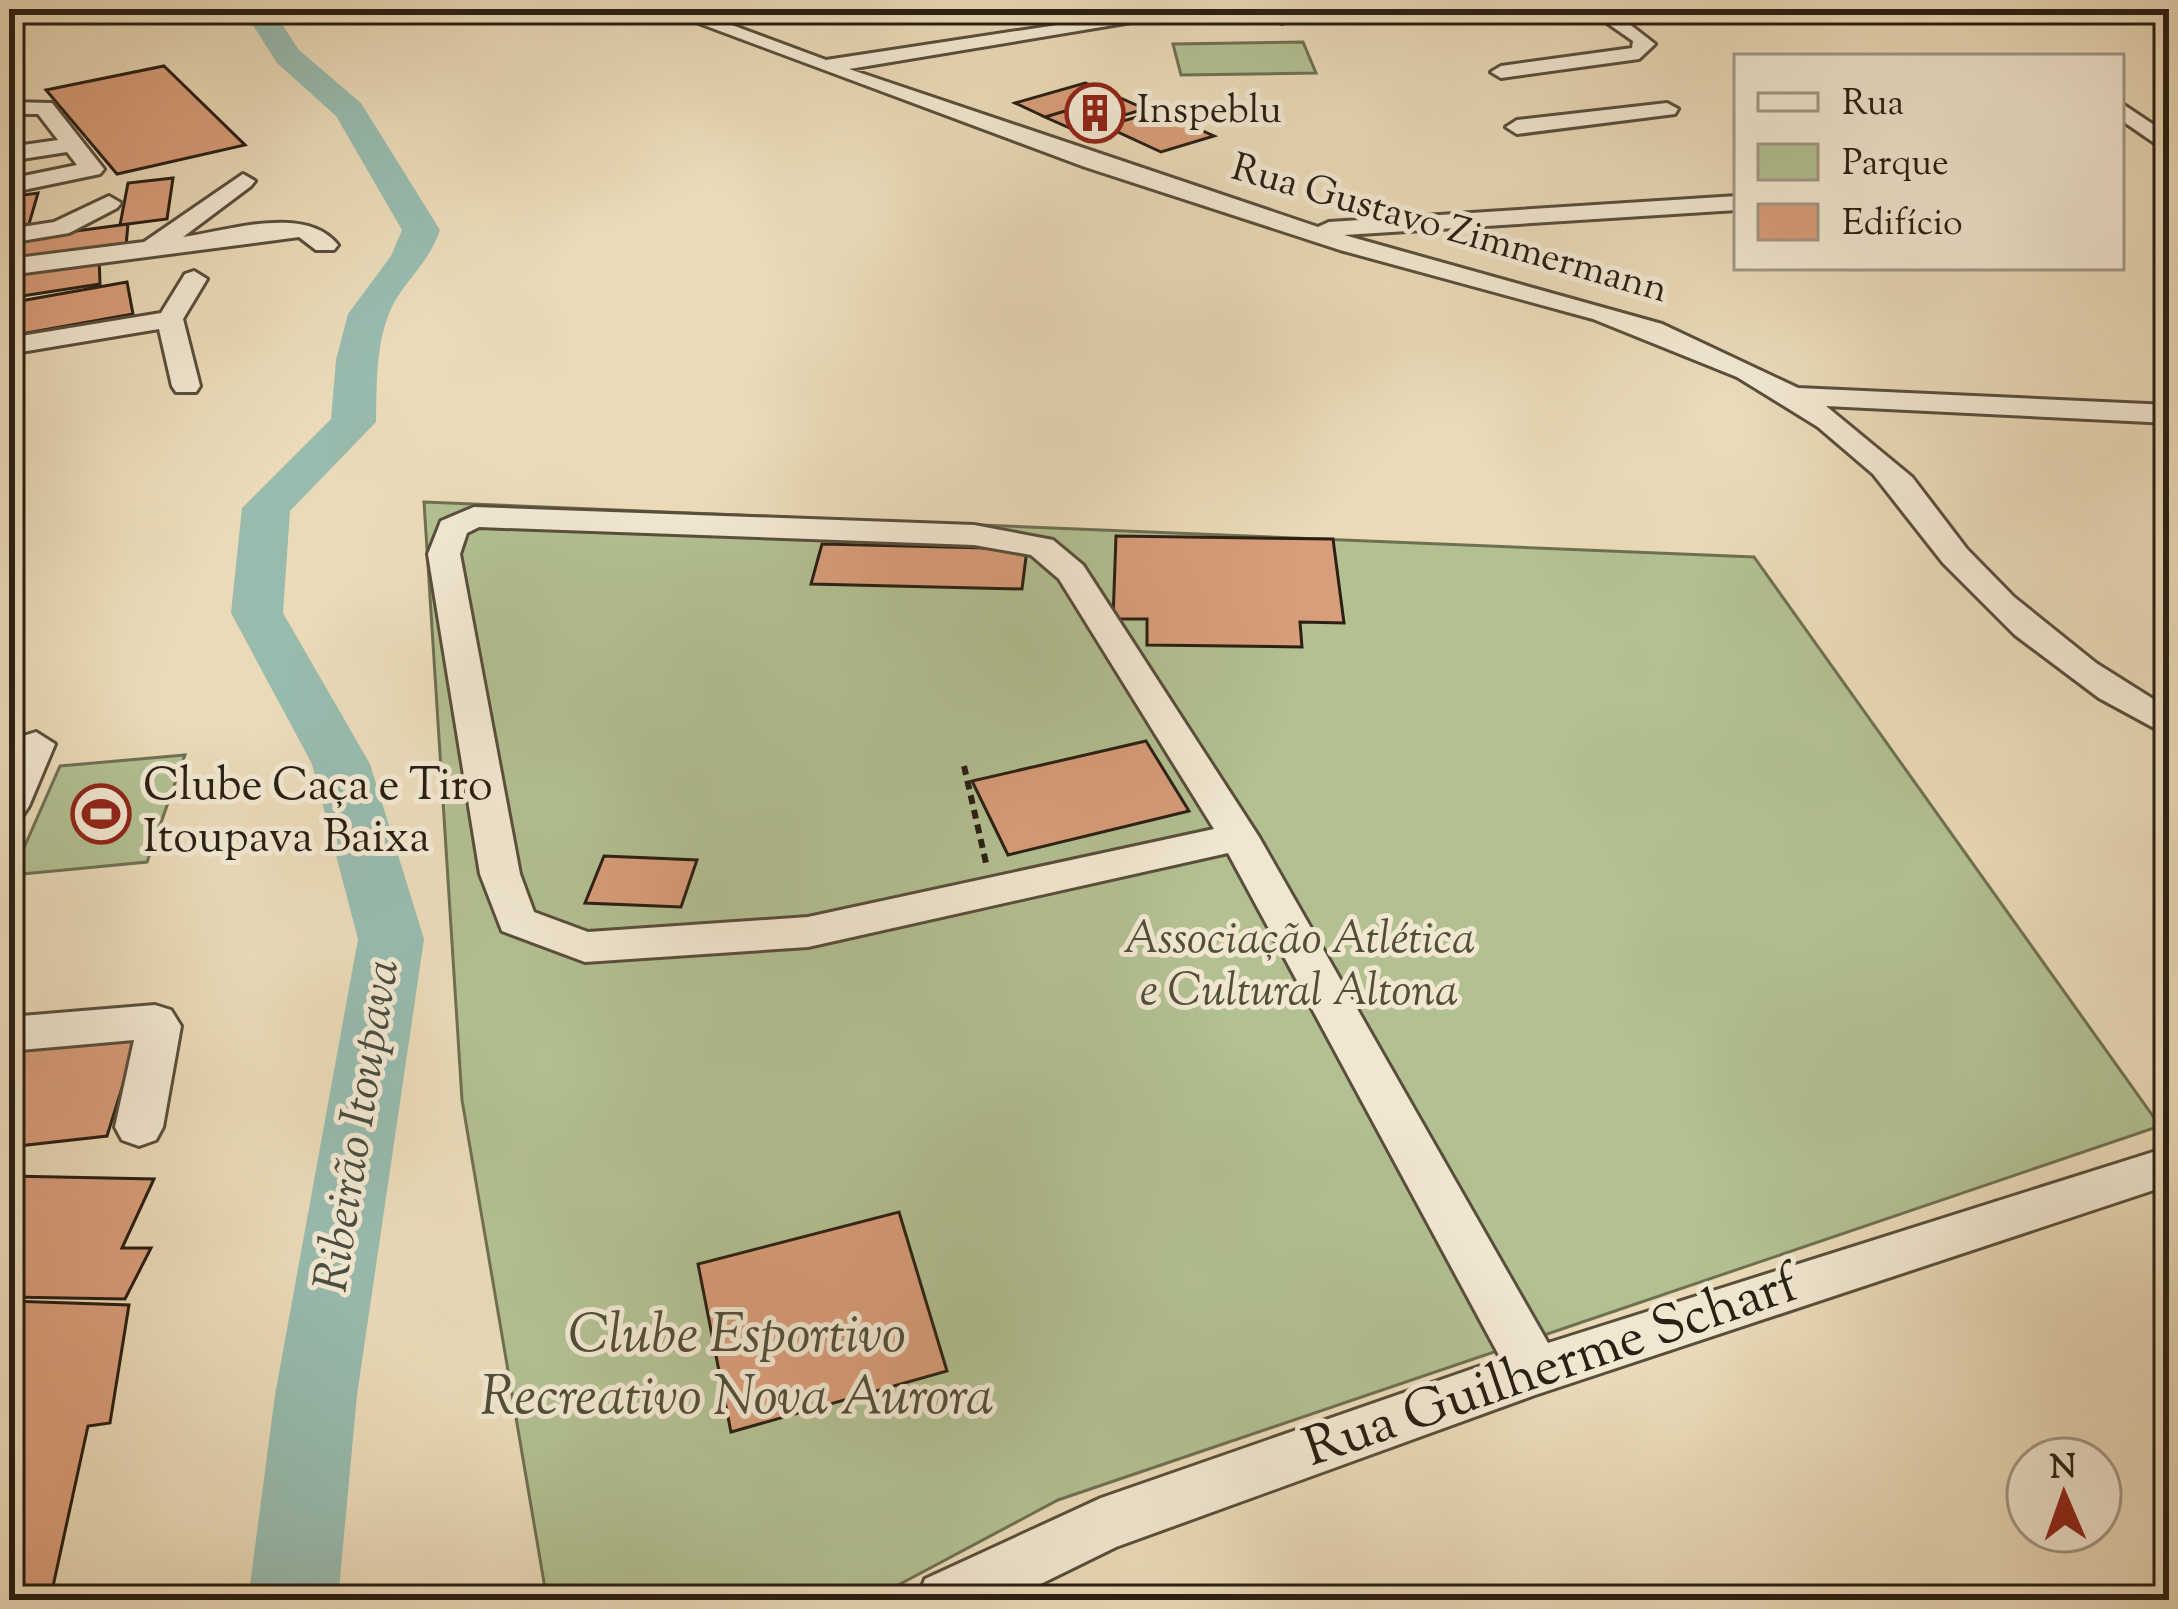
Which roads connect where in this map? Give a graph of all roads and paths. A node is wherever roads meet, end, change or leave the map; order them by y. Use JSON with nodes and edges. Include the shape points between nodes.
{"nodes":[{"id":1,"x":671,"y":9,"type":"edge"},
{"id":2,"x":1259,"y":9,"type":"edge"},
{"id":3,"x":1598,"y":9,"type":"edge"},
{"id":4,"x":1192,"y":10,"type":"edge"},
{"id":5,"x":1282,"y":17,"type":"dead end"},
{"id":6,"x":1020,"y":31,"type":"dead end"},
{"id":7,"x":818,"y":65,"type":"junction"},
{"id":8,"x":1502,"y":72,"type":"dead end"},
{"id":9,"x":2153,"y":103,"type":"dead end"},
{"id":10,"x":2124,"y":106,"type":"edge"},
{"id":11,"x":9,"y":108,"type":"edge"},
{"id":12,"x":2124,"y":108,"type":"edge"},
{"id":13,"x":1667,"y":109,"type":"dead end"},
{"id":14,"x":9,"y":124,"type":"edge"},
{"id":15,"x":1516,"y":127,"type":"dead end"},
{"id":16,"x":68,"y":138,"type":"junction"},
{"id":17,"x":9,"y":139,"type":"edge"},
{"id":18,"x":2169,"y":146,"type":"edge"},
{"id":19,"x":9,"y":154,"type":"edge"},
{"id":20,"x":9,"y":168,"type":"edge"},
{"id":21,"x":243,"y":181,"type":"dead end"},
{"id":22,"x":9,"y":186,"type":"edge"},
{"id":23,"x":109,"y":203,"type":"dead end"},
{"id":24,"x":1734,"y":203,"type":"edge"},
{"id":25,"x":1306,"y":231,"type":"junction"},
{"id":26,"x":9,"y":236,"type":"edge"},
{"id":27,"x":325,"y":245,"type":"dead end"},
{"id":28,"x":151,"y":249,"type":"junction"},
{"id":29,"x":9,"y":267,"type":"edge"},
{"id":30,"x":144,"y":276,"type":"dead end"},
{"id":31,"x":194,"y":279,"type":"dead end"},
{"id":32,"x":170,"y":319,"type":"junction"},
{"id":33,"x":9,"y":346,"type":"edge"},
{"id":34,"x":186,"y":386,"type":"dead end"},
{"id":35,"x":1791,"y":396,"type":"junction"},
{"id":36,"x":2169,"y":414,"type":"edge"},
{"id":37,"x":2169,"y":724,"type":"edge"},
{"id":38,"x":36,"y":744,"type":"dead end"},
{"id":39,"x":964,"y":766,"type":"dead end"},
{"id":40,"x":10,"y":809,"type":"edge"},
{"id":41,"x":1239,"y":837,"type":"junction"},
{"id":42,"x":992,"y":890,"type":"junction"},
{"id":43,"x":9,"y":1034,"type":"edge"},
{"id":44,"x":139,"y":1126,"type":"dead end"},
{"id":45,"x":2169,"y":1166,"type":"edge"},
{"id":46,"x":1535,"y":1371,"type":"junction"},
{"id":47,"x":946,"y":1600,"type":"edge"}],
"edges":[{"from":1,"to":7,"type":"street","name":"Rua Gustavo Zimmermann"},
{"from":2,"to":5,"type":"street"},
{"from":3,"to":8,"type":"street","via":[[1640,37],[1639,53]]},
{"from":4,"to":7,"type":"street"},
{"from":6,"to":7,"type":"street"},
{"from":7,"to":25,"type":"street","name":"Rua Gustavo Zimmermann"},
{"from":9,"to":10,"type":"street"},
{"from":11,"to":16,"type":"street","via":[[35,106]]},
{"from":12,"to":18,"type":"street"},
{"from":13,"to":15,"type":"street"},
{"from":14,"to":16,"type":"street"},
{"from":16,"to":17,"type":"street"},
{"from":16,"to":19,"type":"street"},
{"from":16,"to":20,"type":"street"},
{"from":16,"to":22,"type":"street","via":[[90,172]]},
{"from":21,"to":28,"type":"street"},
{"from":23,"to":26,"type":"street","via":[[60,228]]},
{"from":24,"to":25,"type":"street"},
{"from":25,"to":35,"type":"street","name":"Rua Gustavo Zimmermann","via":[[1655,332]]},
{"from":27,"to":28,"type":"street","via":[[299,230]]},
{"from":28,"to":29,"type":"street"},
{"from":28,"to":30,"type":"street"},
{"from":31,"to":32,"type":"street"},
{"from":32,"to":33,"type":"street"},
{"from":32,"to":34,"type":"street"},
{"from":35,"to":36,"type":"street"},
{"from":35,"to":37,"type":"street","name":"Rua Gustavo Zimmermann","via":[[1903,486],[1956,557],[2015,615]]},
{"from":38,"to":40,"type":"street"},
{"from":39,"to":42,"type":"path"},
{"from":41,"to":42,"type":"street"},
{"from":41,"to":42,"type":"street","via":[[1071,572],[1041,547],[974,535],[474,517],[452,528],[444,554],[500,874],[517,921],[585,946],[741,937],[808,932]]},
{"from":41,"to":46,"type":"street"},
{"from":43,"to":44,"type":"street","via":[[154,1022]]},
{"from":45,"to":46,"type":"street","name":"Rua Guilherme Scharf"},
{"from":46,"to":47,"type":"street","name":"Rua Guilherme Scharf","via":[[1101,1525]]}]}
